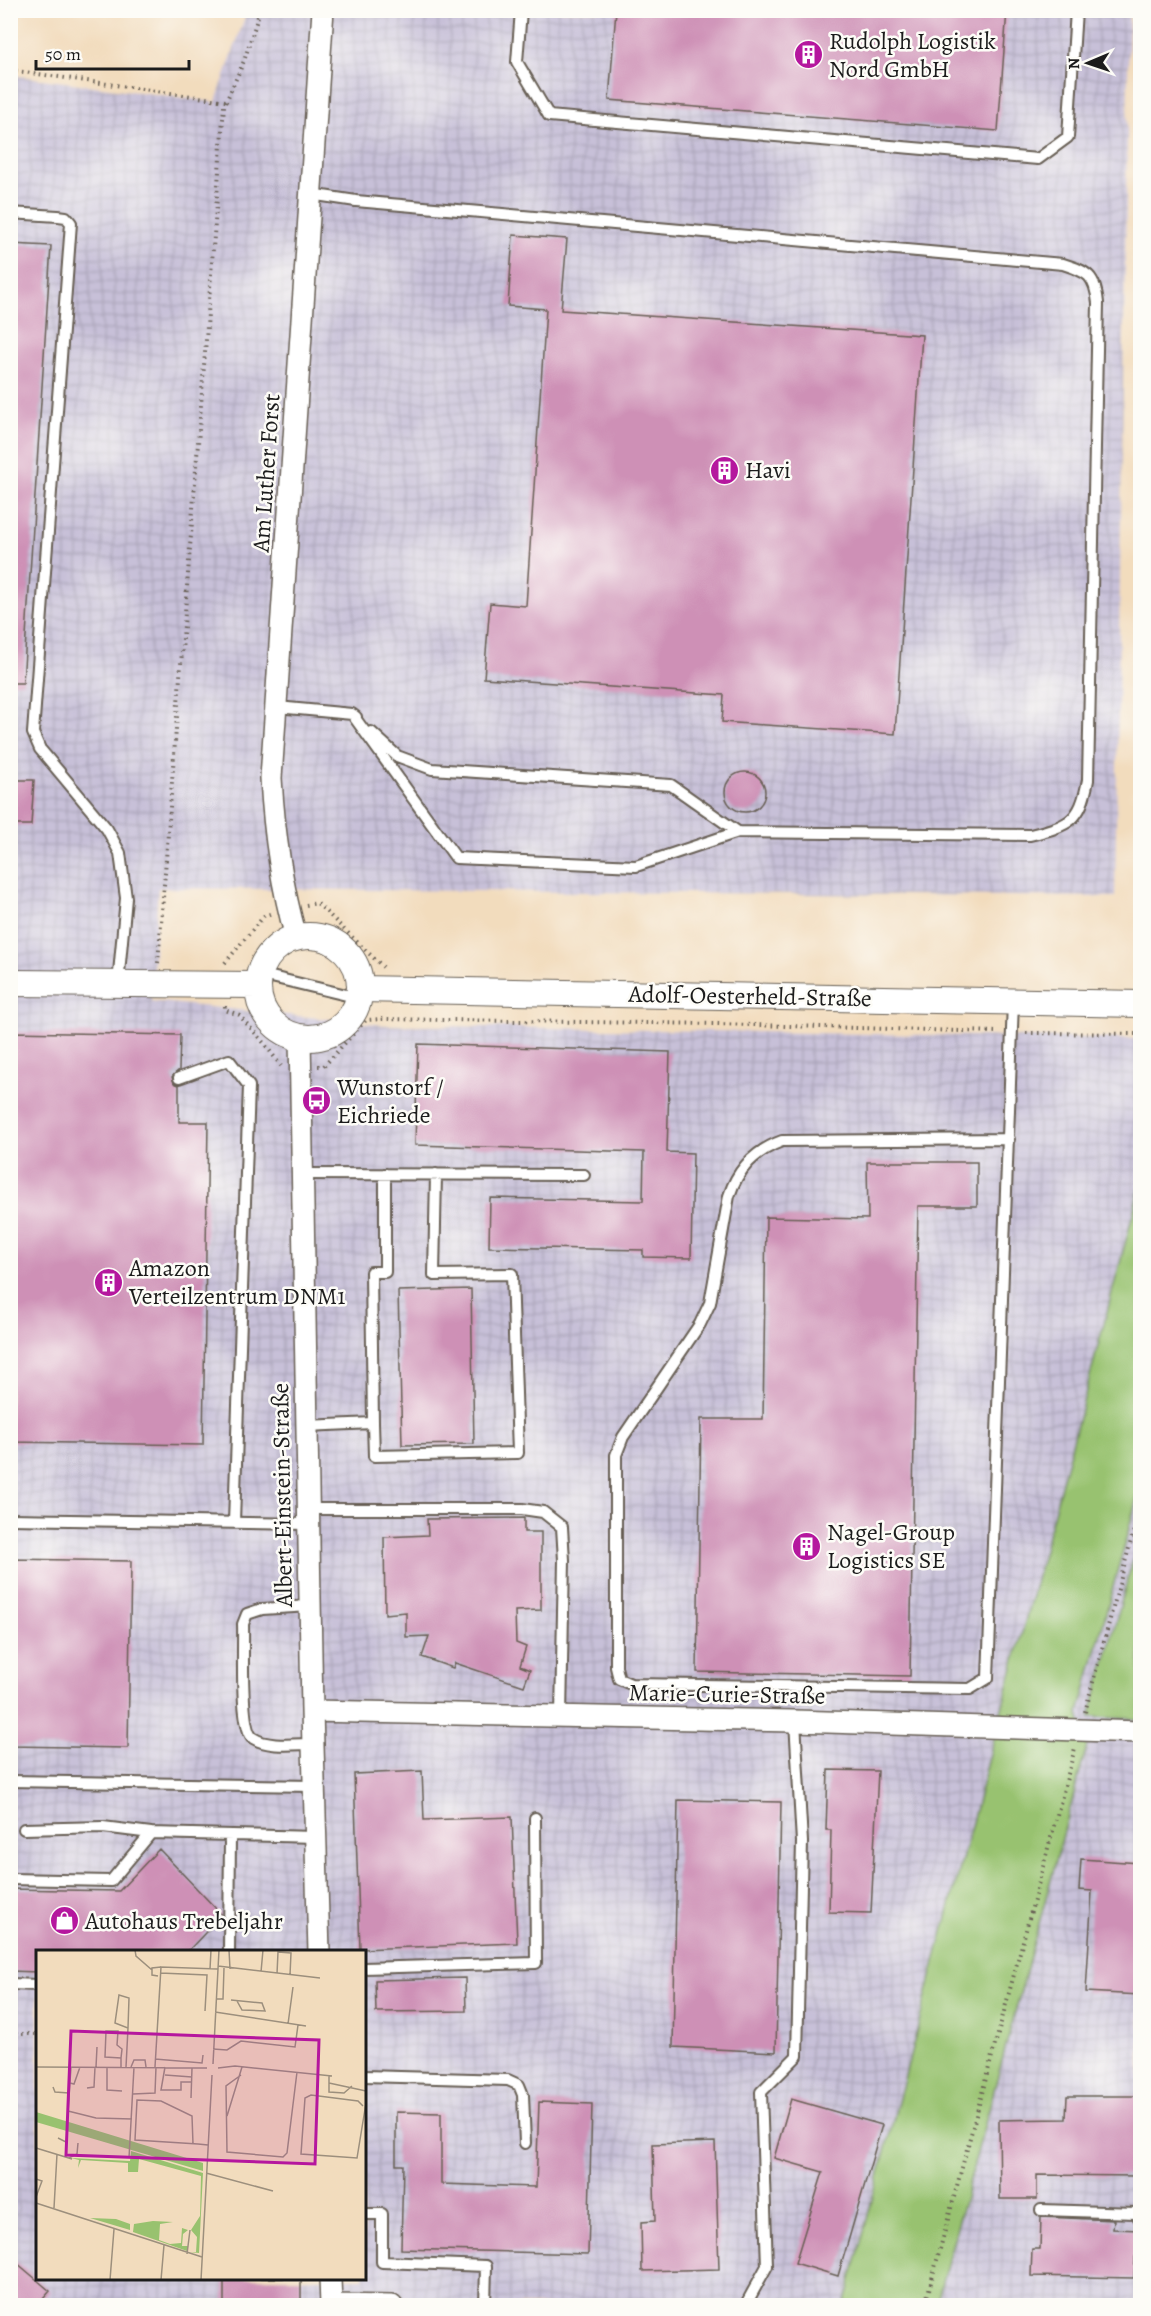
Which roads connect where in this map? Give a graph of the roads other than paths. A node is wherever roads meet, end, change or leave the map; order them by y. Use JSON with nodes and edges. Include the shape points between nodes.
{"nodes":[{"id":1,"x":322,"y":10,"type":"edge"},
{"id":2,"x":521,"y":10,"type":"edge"},
{"id":3,"x":1076,"y":10,"type":"edge"},
{"id":4,"x":310,"y":194,"type":"junction"},
{"id":5,"x":10,"y":213,"type":"edge"},
{"id":6,"x":277,"y":707,"type":"junction"},
{"id":7,"x":352,"y":714,"type":"junction"},
{"id":8,"x":738,"y":832,"type":"junction"},
{"id":9,"x":296,"y":937,"type":"junction"},
{"id":10,"x":258,"y":980,"type":"junction"},
{"id":11,"x":10,"y":983,"type":"edge"},
{"id":12,"x":118,"y":984,"type":"junction"},
{"id":13,"x":359,"y":994,"type":"junction"},
{"id":14,"x":1013,"y":1001,"type":"junction"},
{"id":15,"x":1140,"y":1004,"type":"edge"},
{"id":16,"x":300,"y":1037,"type":"junction"},
{"id":17,"x":179,"y":1078,"type":"dead end"},
{"id":18,"x":1009,"y":1139,"type":"junction"},
{"id":19,"x":301,"y":1174,"type":"junction"},
{"id":20,"x":385,"y":1174,"type":"junction"},
{"id":21,"x":436,"y":1174,"type":"junction"},
{"id":22,"x":584,"y":1175,"type":"dead end"},
{"id":23,"x":373,"y":1423,"type":"junction"},
{"id":24,"x":306,"y":1426,"type":"junction"},
{"id":25,"x":308,"y":1517,"type":"junction"},
{"id":26,"x":10,"y":1519,"type":"edge"},
{"id":27,"x":234,"y":1522,"type":"junction"},
{"id":28,"x":310,"y":1606,"type":"junction"},
{"id":29,"x":312,"y":1711,"type":"junction"},
{"id":30,"x":561,"y":1716,"type":"junction"},
{"id":31,"x":795,"y":1721,"type":"junction"},
{"id":32,"x":1140,"y":1732,"type":"edge"},
{"id":33,"x":313,"y":1744,"type":"junction"},
{"id":34,"x":10,"y":1781,"type":"edge"},
{"id":35,"x":314,"y":1786,"type":"junction"},
{"id":36,"x":535,"y":1818,"type":"dead end"},
{"id":37,"x":24,"y":1829,"type":"dead end"},
{"id":38,"x":152,"y":1833,"type":"junction"},
{"id":39,"x":230,"y":1835,"type":"junction"},
{"id":40,"x":316,"y":1837,"type":"junction"},
{"id":41,"x":10,"y":1880,"type":"edge"},
{"id":42,"x":229,"y":1950,"type":"edge"},
{"id":43,"x":319,"y":1950,"type":"edge"},
{"id":44,"x":366,"y":1968,"type":"edge"},
{"id":45,"x":10,"y":1984,"type":"edge"},
{"id":46,"x":36,"y":1985,"type":"edge"},
{"id":47,"x":366,"y":2076,"type":"edge"},
{"id":48,"x":525,"y":2143,"type":"dead end"},
{"id":49,"x":1041,"y":2210,"type":"dead end"},
{"id":50,"x":366,"y":2214,"type":"edge"},
{"id":51,"x":1140,"y":2219,"type":"edge"},
{"id":52,"x":330,"y":2280,"type":"edge"},
{"id":53,"x":331,"y":2305,"type":"edge"},
{"id":54,"x":392,"y":2306,"type":"edge"},
{"id":55,"x":485,"y":2306,"type":"edge"},
{"id":56,"x":745,"y":2306,"type":"edge"}],
"edges":[{"from":1,"to":4,"type":"street","name":"Am Luther Forst"},
{"from":2,"to":3,"type":"lane","via":[[517,62],[549,117],[1038,159],[1068,137]]},
{"from":4,"to":6,"type":"street","name":"Am Luther Forst"},
{"from":4,"to":8,"type":"lane","via":[[1063,264],[1093,280],[1098,303],[1088,780],[1083,806],[1069,823],[1030,836]]},
{"from":5,"to":12,"type":"lane","via":[[66,217],[71,223],[33,733],[40,749],[107,830],[120,854],[126,898]]},
{"from":6,"to":7,"type":"lane"},
{"from":6,"to":9,"type":"street","name":"Am Luther Forst","via":[[271,778],[274,828],[282,884]]},
{"from":7,"to":8,"type":"lane","via":[[397,756],[432,769],[671,785]]},
{"from":7,"to":8,"type":"lane","via":[[456,858],[636,866]]},
{"from":9,"to":10,"type":"street","via":[[272,951]]},
{"from":9,"to":13,"type":"street","via":[[311,935],[341,947],[352,958],[358,973]]},
{"from":10,"to":12,"type":"street"},
{"from":10,"to":13,"type":"lane"},
{"from":10,"to":16,"type":"street","via":[[262,1010],[275,1025]]},
{"from":11,"to":12,"type":"street"},
{"from":13,"to":14,"type":"street","name":"Adolf-Oesterheld-Straße"},
{"from":13,"to":16,"type":"street","via":[[353,1013],[343,1025],[316,1038]]},
{"from":14,"to":15,"type":"street","name":"Adolf-Oesterheld-Straße"},
{"from":14,"to":18,"type":"lane"},
{"from":16,"to":19,"type":"street","name":"Albert-Einstein-Straße"},
{"from":17,"to":27,"type":"lane","via":[[229,1060],[249,1086]]},
{"from":18,"to":18,"type":"lane","via":[[782,1141],[747,1162],[729,1196],[710,1303],[700,1324],[623,1437],[616,1455],[619,1679],[631,1684],[970,1689],[988,1678]]},
{"from":19,"to":20,"type":"lane"},
{"from":19,"to":24,"type":"street","name":"Albert-Einstein-Straße"},
{"from":20,"to":21,"type":"lane"},
{"from":20,"to":23,"type":"lane","via":[[385,1272],[371,1272]]},
{"from":21,"to":22,"type":"lane"},
{"from":21,"to":23,"type":"lane","via":[[435,1275],[512,1274],[518,1453],[374,1456]]},
{"from":23,"to":24,"type":"lane"},
{"from":24,"to":25,"type":"street","name":"Albert-Einstein-Straße"},
{"from":25,"to":27,"type":"lane"},
{"from":25,"to":28,"type":"street","name":"Albert-Einstein-Straße"},
{"from":25,"to":30,"type":"lane","via":[[522,1509],[543,1512],[562,1527]]},
{"from":26,"to":27,"type":"lane"},
{"from":28,"to":29,"type":"street","name":"Albert-Einstein-Straße"},
{"from":28,"to":33,"type":"lane","via":[[247,1614],[243,1624],[248,1731],[254,1738],[274,1743]]},
{"from":29,"to":30,"type":"street","name":"Marie-Curie-Straße"},
{"from":29,"to":33,"type":"street","name":"Albert-Einstein-Straße"},
{"from":30,"to":31,"type":"street","name":"Marie-Curie-Straße"},
{"from":31,"to":32,"type":"street","name":"Marie-Curie-Straße"},
{"from":31,"to":56,"type":"lane","via":[[802,1842],[797,2056],[761,2092],[766,2266]]},
{"from":33,"to":35,"type":"street","name":"Albert-Einstein-Straße"},
{"from":34,"to":35,"type":"lane"},
{"from":35,"to":40,"type":"street","name":"Albert-Einstein-Straße"},
{"from":36,"to":44,"type":"lane","via":[[536,1963]]},
{"from":37,"to":38,"type":"lane","via":[[103,1827]]},
{"from":38,"to":39,"type":"lane"},
{"from":38,"to":41,"type":"lane","via":[[111,1881]]},
{"from":39,"to":40,"type":"lane"},
{"from":39,"to":42,"type":"lane"},
{"from":40,"to":43,"type":"street","name":"Albert-Einstein-Straße"},
{"from":45,"to":46,"type":"lane"},
{"from":47,"to":48,"type":"lane","via":[[508,2080],[519,2085],[523,2095]]},
{"from":49,"to":51,"type":"lane","via":[[1136,2213]]},
{"from":50,"to":55,"type":"lane","via":[[382,2214],[382,2262],[486,2266]]},
{"from":52,"to":53,"type":"street"},
{"from":53,"to":54,"type":"street"}]}
